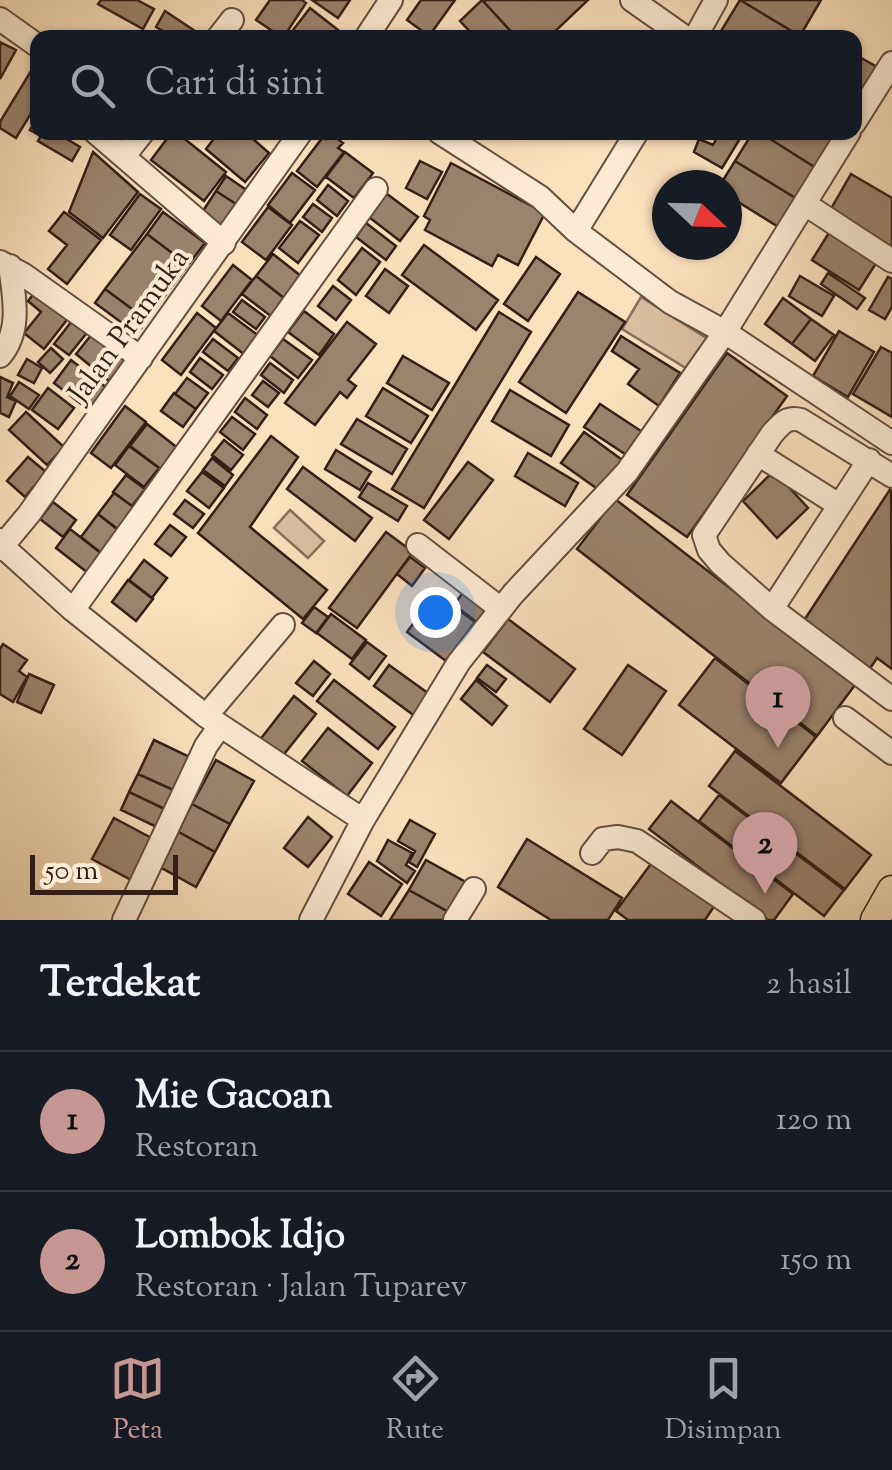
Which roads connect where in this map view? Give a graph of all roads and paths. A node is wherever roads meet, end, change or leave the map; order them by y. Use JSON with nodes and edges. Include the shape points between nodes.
{"nodes":[{"id":1,"x":391,"y":0,"type":"edge"},
{"id":2,"x":632,"y":0,"type":"edge"},
{"id":3,"x":716,"y":0,"type":"edge"},
{"id":4,"x":0,"y":20,"type":"edge"},
{"id":5,"x":371,"y":30,"type":"edge"},
{"id":6,"x":675,"y":30,"type":"edge"},
{"id":7,"x":699,"y":30,"type":"edge"},
{"id":8,"x":30,"y":41,"type":"edge"},
{"id":9,"x":892,"y":63,"type":"edge"},
{"id":10,"x":862,"y":111,"type":"edge"},
{"id":11,"x":105,"y":140,"type":"edge"},
{"id":12,"x":137,"y":140,"type":"edge"},
{"id":13,"x":295,"y":140,"type":"edge"},
{"id":14,"x":451,"y":140,"type":"edge"},
{"id":15,"x":632,"y":140,"type":"edge"},
{"id":16,"x":844,"y":140,"type":"edge"},
{"id":17,"x":124,"y":156,"type":"junction"},
{"id":18,"x":376,"y":189,"type":"dead end"},
{"id":19,"x":805,"y":204,"type":"junction"},
{"id":20,"x":576,"y":232,"type":"junction"},
{"id":21,"x":224,"y":243,"type":"junction"},
{"id":22,"x":892,"y":261,"type":"edge"},
{"id":23,"x":5,"y":264,"type":"edge"},
{"id":24,"x":725,"y":332,"type":"junction"},
{"id":25,"x":0,"y":356,"type":"edge"},
{"id":26,"x":141,"y":358,"type":"junction"},
{"id":27,"x":890,"y":437,"type":"edge"},
{"id":28,"x":758,"y":454,"type":"junction"},
{"id":29,"x":869,"y":460,"type":"junction"},
{"id":30,"x":892,"y":476,"type":"edge"},
{"id":31,"x":839,"y":506,"type":"junction"},
{"id":32,"x":1,"y":545,"type":"edge"},
{"id":33,"x":418,"y":545,"type":"dead end"},
{"id":34,"x":772,"y":608,"type":"junction"},
{"id":35,"x":74,"y":610,"type":"junction"},
{"id":36,"x":501,"y":610,"type":"junction"},
{"id":37,"x":283,"y":625,"type":"dead end"},
{"id":38,"x":892,"y":698,"type":"edge"},
{"id":39,"x":845,"y":718,"type":"dead end"},
{"id":40,"x":213,"y":721,"type":"junction"},
{"id":41,"x":892,"y":753,"type":"edge"},
{"id":42,"x":364,"y":820,"type":"junction"},
{"id":43,"x":592,"y":854,"type":"dead end"},
{"id":44,"x":474,"y":889,"type":"dead end"},
{"id":45,"x":124,"y":920,"type":"edge"},
{"id":46,"x":311,"y":920,"type":"edge"},
{"id":47,"x":455,"y":920,"type":"edge"},
{"id":48,"x":754,"y":920,"type":"edge"}],
"edges":[{"from":1,"to":5,"type":"street"},
{"from":2,"to":6,"type":"street"},
{"from":3,"to":7,"type":"street"},
{"from":4,"to":8,"type":"street"},
{"from":9,"to":10,"type":"street"},
{"from":11,"to":17,"type":"street"},
{"from":12,"to":17,"type":"street"},
{"from":13,"to":21,"type":"street","name":"Jalan Pramuka"},
{"from":14,"to":20,"type":"street","via":[[540,197]]},
{"from":15,"to":20,"type":"street"},
{"from":16,"to":19,"type":"street"},
{"from":17,"to":21,"type":"street"},
{"from":18,"to":35,"type":"street"},
{"from":19,"to":22,"type":"street"},
{"from":19,"to":24,"type":"street"},
{"from":20,"to":24,"type":"street","via":[[670,302]]},
{"from":21,"to":26,"type":"street","name":"Jalan Pramuka"},
{"from":23,"to":25,"type":"street","via":[[14,324]]},
{"from":23,"to":26,"type":"street"},
{"from":24,"to":27,"type":"street"},
{"from":24,"to":36,"type":"street","via":[[627,472]]},
{"from":26,"to":32,"type":"street","name":"Jalan Pramuka"},
{"from":28,"to":29,"type":"street","via":[[792,418]]},
{"from":28,"to":31,"type":"street"},
{"from":28,"to":34,"type":"street","via":[[704,535],[720,563]]},
{"from":29,"to":30,"type":"street"},
{"from":29,"to":31,"type":"street"},
{"from":31,"to":34,"type":"street"},
{"from":32,"to":35,"type":"street"},
{"from":33,"to":36,"type":"street"},
{"from":34,"to":38,"type":"street"},
{"from":35,"to":40,"type":"street"},
{"from":36,"to":42,"type":"street","via":[[459,662]]},
{"from":37,"to":40,"type":"street"},
{"from":39,"to":41,"type":"street"},
{"from":40,"to":42,"type":"street"},
{"from":40,"to":45,"type":"street"},
{"from":42,"to":46,"type":"street"},
{"from":43,"to":48,"type":"street","via":[[603,839],[637,841]]},
{"from":44,"to":47,"type":"street"}]}
